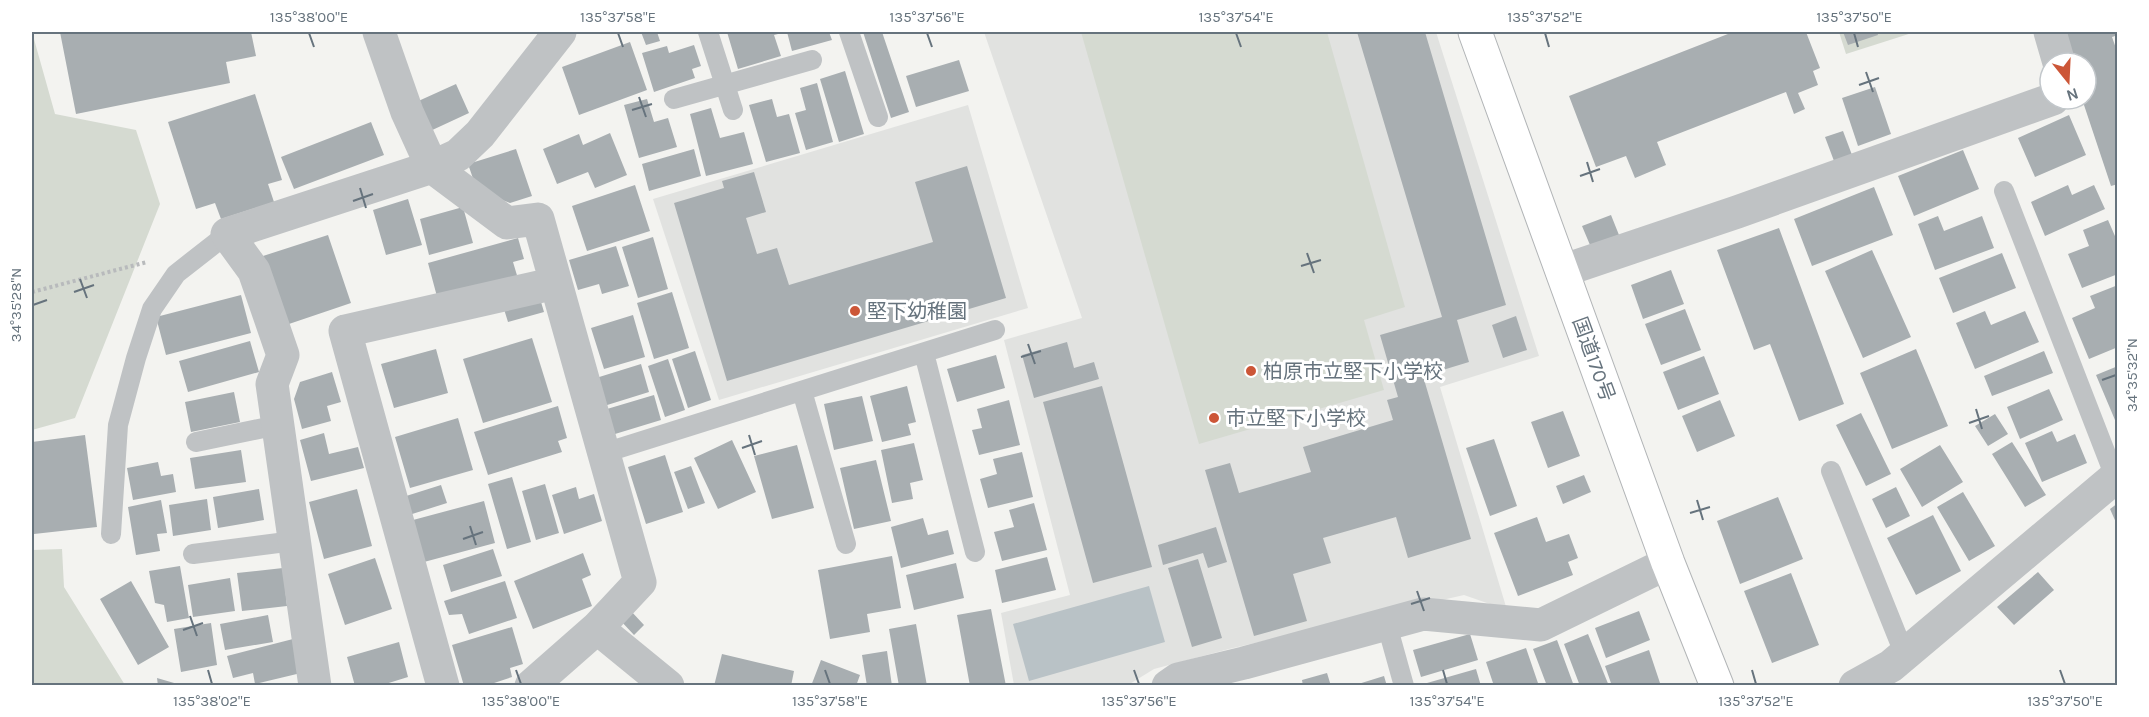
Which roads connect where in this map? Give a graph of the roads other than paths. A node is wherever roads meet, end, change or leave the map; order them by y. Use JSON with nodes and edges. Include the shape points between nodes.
{"nodes":[{"id":1,"x":379,"y":32,"type":"edge"},
{"id":2,"x":560,"y":32,"type":"edge"},
{"id":3,"x":708,"y":32,"type":"edge"},
{"id":4,"x":849,"y":32,"type":"edge"},
{"id":5,"x":1475,"y":32,"type":"edge"},
{"id":6,"x":2050,"y":32,"type":"edge"},
{"id":7,"x":2056,"y":51,"type":"edge"},
{"id":8,"x":812,"y":60,"type":"dead end"},
{"id":9,"x":725,"y":84,"type":"junction"},
{"id":10,"x":674,"y":99,"type":"dead end"},
{"id":11,"x":2038,"y":105,"type":"edge"},
{"id":12,"x":733,"y":110,"type":"dead end"},
{"id":13,"x":878,"y":117,"type":"dead end"},
{"id":14,"x":432,"y":167,"type":"junction"},
{"id":15,"x":2004,"y":191,"type":"dead end"},
{"id":16,"x":227,"y":234,"type":"junction"},
{"id":17,"x":1562,"y":271,"type":"junction"},
{"id":18,"x":556,"y":283,"type":"junction"},
{"id":19,"x":995,"y":330,"type":"dead end"},
{"id":20,"x":924,"y":353,"type":"junction"},
{"id":21,"x":802,"y":391,"type":"junction"},
{"id":22,"x":278,"y":425,"type":"junction"},
{"id":23,"x":196,"y":442,"type":"dead end"},
{"id":24,"x":604,"y":453,"type":"junction"},
{"id":25,"x":1831,"y":471,"type":"dead end"},
{"id":26,"x":2116,"y":476,"type":"edge"},
{"id":27,"x":111,"y":534,"type":"dead end"},
{"id":28,"x":294,"y":541,"type":"junction"},
{"id":29,"x":846,"y":544,"type":"dead end"},
{"id":30,"x":975,"y":552,"type":"dead end"},
{"id":31,"x":192,"y":554,"type":"dead end"},
{"id":32,"x":1668,"y":563,"type":"junction"},
{"id":33,"x":1387,"y":625,"type":"junction"},
{"id":34,"x":597,"y":628,"type":"junction"},
{"id":35,"x":1904,"y":653,"type":"junction"},
{"id":36,"x":667,"y":685,"type":"edge"},
{"id":37,"x":315,"y":686,"type":"edge"},
{"id":38,"x":443,"y":686,"type":"edge"},
{"id":39,"x":531,"y":686,"type":"edge"},
{"id":40,"x":1168,"y":686,"type":"edge"},
{"id":41,"x":1404,"y":686,"type":"edge"},
{"id":42,"x":1717,"y":686,"type":"edge"},
{"id":43,"x":1855,"y":686,"type":"edge"}],
"edges":[{"from":1,"to":14,"type":"street","via":[[406,112]]},
{"from":2,"to":14,"type":"street","via":[[480,134],[458,155]]},
{"from":3,"to":9,"type":"lane"},
{"from":4,"to":13,"type":"lane"},
{"from":5,"to":17,"type":"highway","name":"国道170号"},
{"from":6,"to":7,"type":"street"},
{"from":8,"to":9,"type":"lane"},
{"from":9,"to":10,"type":"lane"},
{"from":9,"to":12,"type":"lane"},
{"from":11,"to":17,"type":"street"},
{"from":14,"to":16,"type":"street"},
{"from":14,"to":18,"type":"street","via":[[507,223],[538,219]]},
{"from":15,"to":26,"type":"lane"},
{"from":16,"to":22,"type":"street","via":[[254,271],[283,355],[272,384]]},
{"from":16,"to":27,"type":"lane","via":[[176,274],[152,309],[118,424]]},
{"from":17,"to":32,"type":"highway","name":"国道170号"},
{"from":18,"to":24,"type":"street"},
{"from":18,"to":38,"type":"street","via":[[345,331]]},
{"from":19,"to":20,"type":"lane"},
{"from":20,"to":21,"type":"lane"},
{"from":20,"to":30,"type":"lane"},
{"from":21,"to":24,"type":"lane"},
{"from":21,"to":29,"type":"lane"},
{"from":22,"to":23,"type":"lane"},
{"from":22,"to":28,"type":"street"},
{"from":24,"to":34,"type":"street","via":[[640,582]]},
{"from":25,"to":35,"type":"lane"},
{"from":26,"to":35,"type":"street"},
{"from":28,"to":31,"type":"lane"},
{"from":28,"to":37,"type":"street"},
{"from":32,"to":33,"type":"street","via":[[1541,625],[1423,614]]},
{"from":32,"to":42,"type":"highway","name":"国道170号"},
{"from":33,"to":40,"type":"street","via":[[1178,679]]},
{"from":33,"to":41,"type":"lane"},
{"from":34,"to":36,"type":"street"},
{"from":34,"to":39,"type":"street"},
{"from":35,"to":43,"type":"street","via":[[1891,666]]}]}
